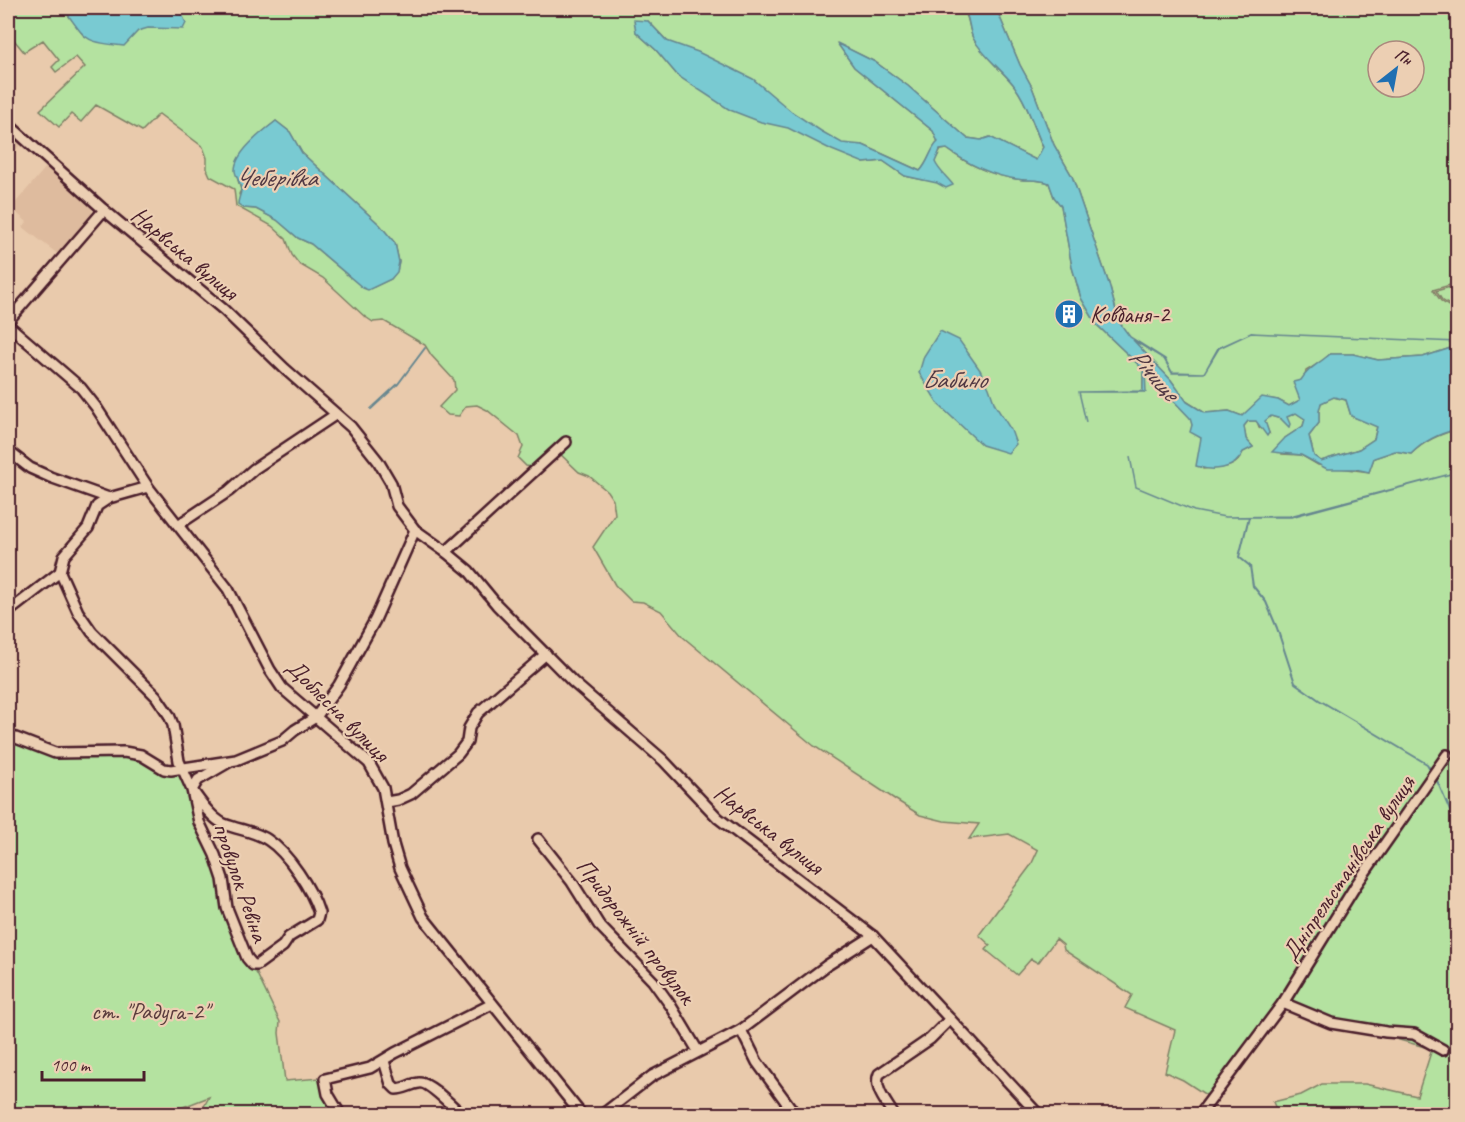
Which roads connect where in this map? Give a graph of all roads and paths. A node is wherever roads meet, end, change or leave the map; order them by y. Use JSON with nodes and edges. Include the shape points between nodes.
{"nodes":[{"id":1,"x":8,"y":124,"type":"edge"},
{"id":2,"x":104,"y":210,"type":"junction"},
{"id":3,"x":8,"y":323,"type":"edge"},
{"id":4,"x":335,"y":415,"type":"junction"},
{"id":5,"x":566,"y":442,"type":"dead end"},
{"id":6,"x":8,"y":451,"type":"edge"},
{"id":7,"x":148,"y":487,"type":"junction"},
{"id":8,"x":109,"y":498,"type":"junction"},
{"id":9,"x":178,"y":525,"type":"junction"},
{"id":10,"x":414,"y":530,"type":"junction"},
{"id":11,"x":446,"y":552,"type":"junction"},
{"id":12,"x":60,"y":572,"type":"junction"},
{"id":13,"x":8,"y":612,"type":"edge"},
{"id":14,"x":546,"y":654,"type":"junction"},
{"id":15,"x":316,"y":717,"type":"junction"},
{"id":16,"x":8,"y":735,"type":"edge"},
{"id":17,"x":1447,"y":756,"type":"dead end"},
{"id":18,"x":229,"y":762,"type":"junction"},
{"id":19,"x":182,"y":767,"type":"junction"},
{"id":20,"x":192,"y":790,"type":"junction"},
{"id":21,"x":387,"y":802,"type":"junction"},
{"id":22,"x":538,"y":839,"type":"dead end"},
{"id":23,"x":873,"y":936,"type":"junction"},
{"id":24,"x":1282,"y":1003,"type":"junction"},
{"id":25,"x":492,"y":1004,"type":"junction"},
{"id":26,"x":950,"y":1019,"type":"junction"},
{"id":27,"x":741,"y":1030,"type":"junction"},
{"id":28,"x":1443,"y":1050,"type":"dead end"},
{"id":29,"x":698,"y":1051,"type":"junction"},
{"id":30,"x":384,"y":1061,"type":"junction"},
{"id":31,"x":339,"y":1114,"type":"edge"},
{"id":32,"x":461,"y":1114,"type":"edge"},
{"id":33,"x":581,"y":1114,"type":"edge"},
{"id":34,"x":603,"y":1114,"type":"edge"},
{"id":35,"x":795,"y":1114,"type":"edge"},
{"id":36,"x":893,"y":1114,"type":"edge"},
{"id":37,"x":1038,"y":1114,"type":"edge"},
{"id":38,"x":1200,"y":1114,"type":"edge"}],
"edges":[{"from":1,"to":2,"type":"street","name":"Нарвська вулиця"},
{"from":2,"to":3,"type":"street"},
{"from":2,"to":4,"type":"street","name":"Нарвська вулиця","via":[[224,310]]},
{"from":3,"to":7,"type":"street","name":"Доблесна вулиця","via":[[81,388]]},
{"from":4,"to":9,"type":"street"},
{"from":4,"to":10,"type":"street","name":"Нарвська вулиця","via":[[351,427],[378,461],[391,483],[397,506]]},
{"from":5,"to":11,"type":"street"},
{"from":6,"to":8,"type":"street","via":[[50,477]]},
{"from":7,"to":8,"type":"street"},
{"from":7,"to":9,"type":"street","name":"Доблесна вулиця"},
{"from":8,"to":12,"type":"street","via":[[97,506],[88,528],[64,556]]},
{"from":9,"to":15,"type":"street","name":"Доблесна вулиця","via":[[228,589],[282,688]]},
{"from":10,"to":11,"type":"street","name":"Нарвська вулиця"},
{"from":10,"to":15,"type":"street","via":[[375,620],[339,685]]},
{"from":11,"to":14,"type":"street","name":"Нарвська вулиця","via":[[469,571]]},
{"from":12,"to":13,"type":"street"},
{"from":12,"to":19,"type":"street","name":"провулок Ревіна","via":[[92,632],[165,708]]},
{"from":14,"to":21,"type":"street","via":[[478,712],[458,754],[411,794]]},
{"from":14,"to":23,"type":"street","name":"Нарвська вулиця","via":[[663,760],[717,818]]},
{"from":15,"to":18,"type":"street","via":[[282,741]]},
{"from":15,"to":21,"type":"street","name":"Доблесна вулиця","via":[[369,763]]},
{"from":16,"to":19,"type":"street","via":[[55,753],[124,752],[141,755],[164,769]]},
{"from":17,"to":24,"type":"street","name":"Дніпрельстанівська вулиця","via":[[1356,885]]},
{"from":18,"to":19,"type":"street"},
{"from":18,"to":20,"type":"street","via":[[198,780]]},
{"from":19,"to":20,"type":"street","name":"провулок Ревіна"},
{"from":20,"to":20,"type":"street","name":"провулок Ревіна","via":[[199,822],[223,879],[233,925],[247,958],[256,965],[316,920],[318,909],[295,869],[269,840],[217,820]]},
{"from":21,"to":25,"type":"street","name":"Доблесна вулиця","via":[[393,844],[410,893],[423,917]]},
{"from":22,"to":29,"type":"street","name":"Придорожній провулок","via":[[599,925],[653,981]]},
{"from":23,"to":26,"type":"street","name":"Нарвська вулиця"},
{"from":23,"to":27,"type":"street"},
{"from":24,"to":28,"type":"street","via":[[1331,1023],[1414,1034]]},
{"from":24,"to":38,"type":"street","name":"Дніпрельстанівська вулиця"},
{"from":25,"to":30,"type":"street"},
{"from":25,"to":33,"type":"street","name":"Доблесна вулиця"},
{"from":26,"to":36,"type":"street","via":[[930,1039],[879,1074],[877,1086]]},
{"from":26,"to":37,"type":"street","name":"Нарвська вулиця"},
{"from":27,"to":29,"type":"street"},
{"from":27,"to":35,"type":"street","via":[[757,1062]]},
{"from":29,"to":34,"type":"street","via":[[652,1077]]},
{"from":30,"to":31,"type":"street","via":[[325,1079],[327,1094]]},
{"from":30,"to":32,"type":"street","via":[[396,1089],[424,1083]]}]}
